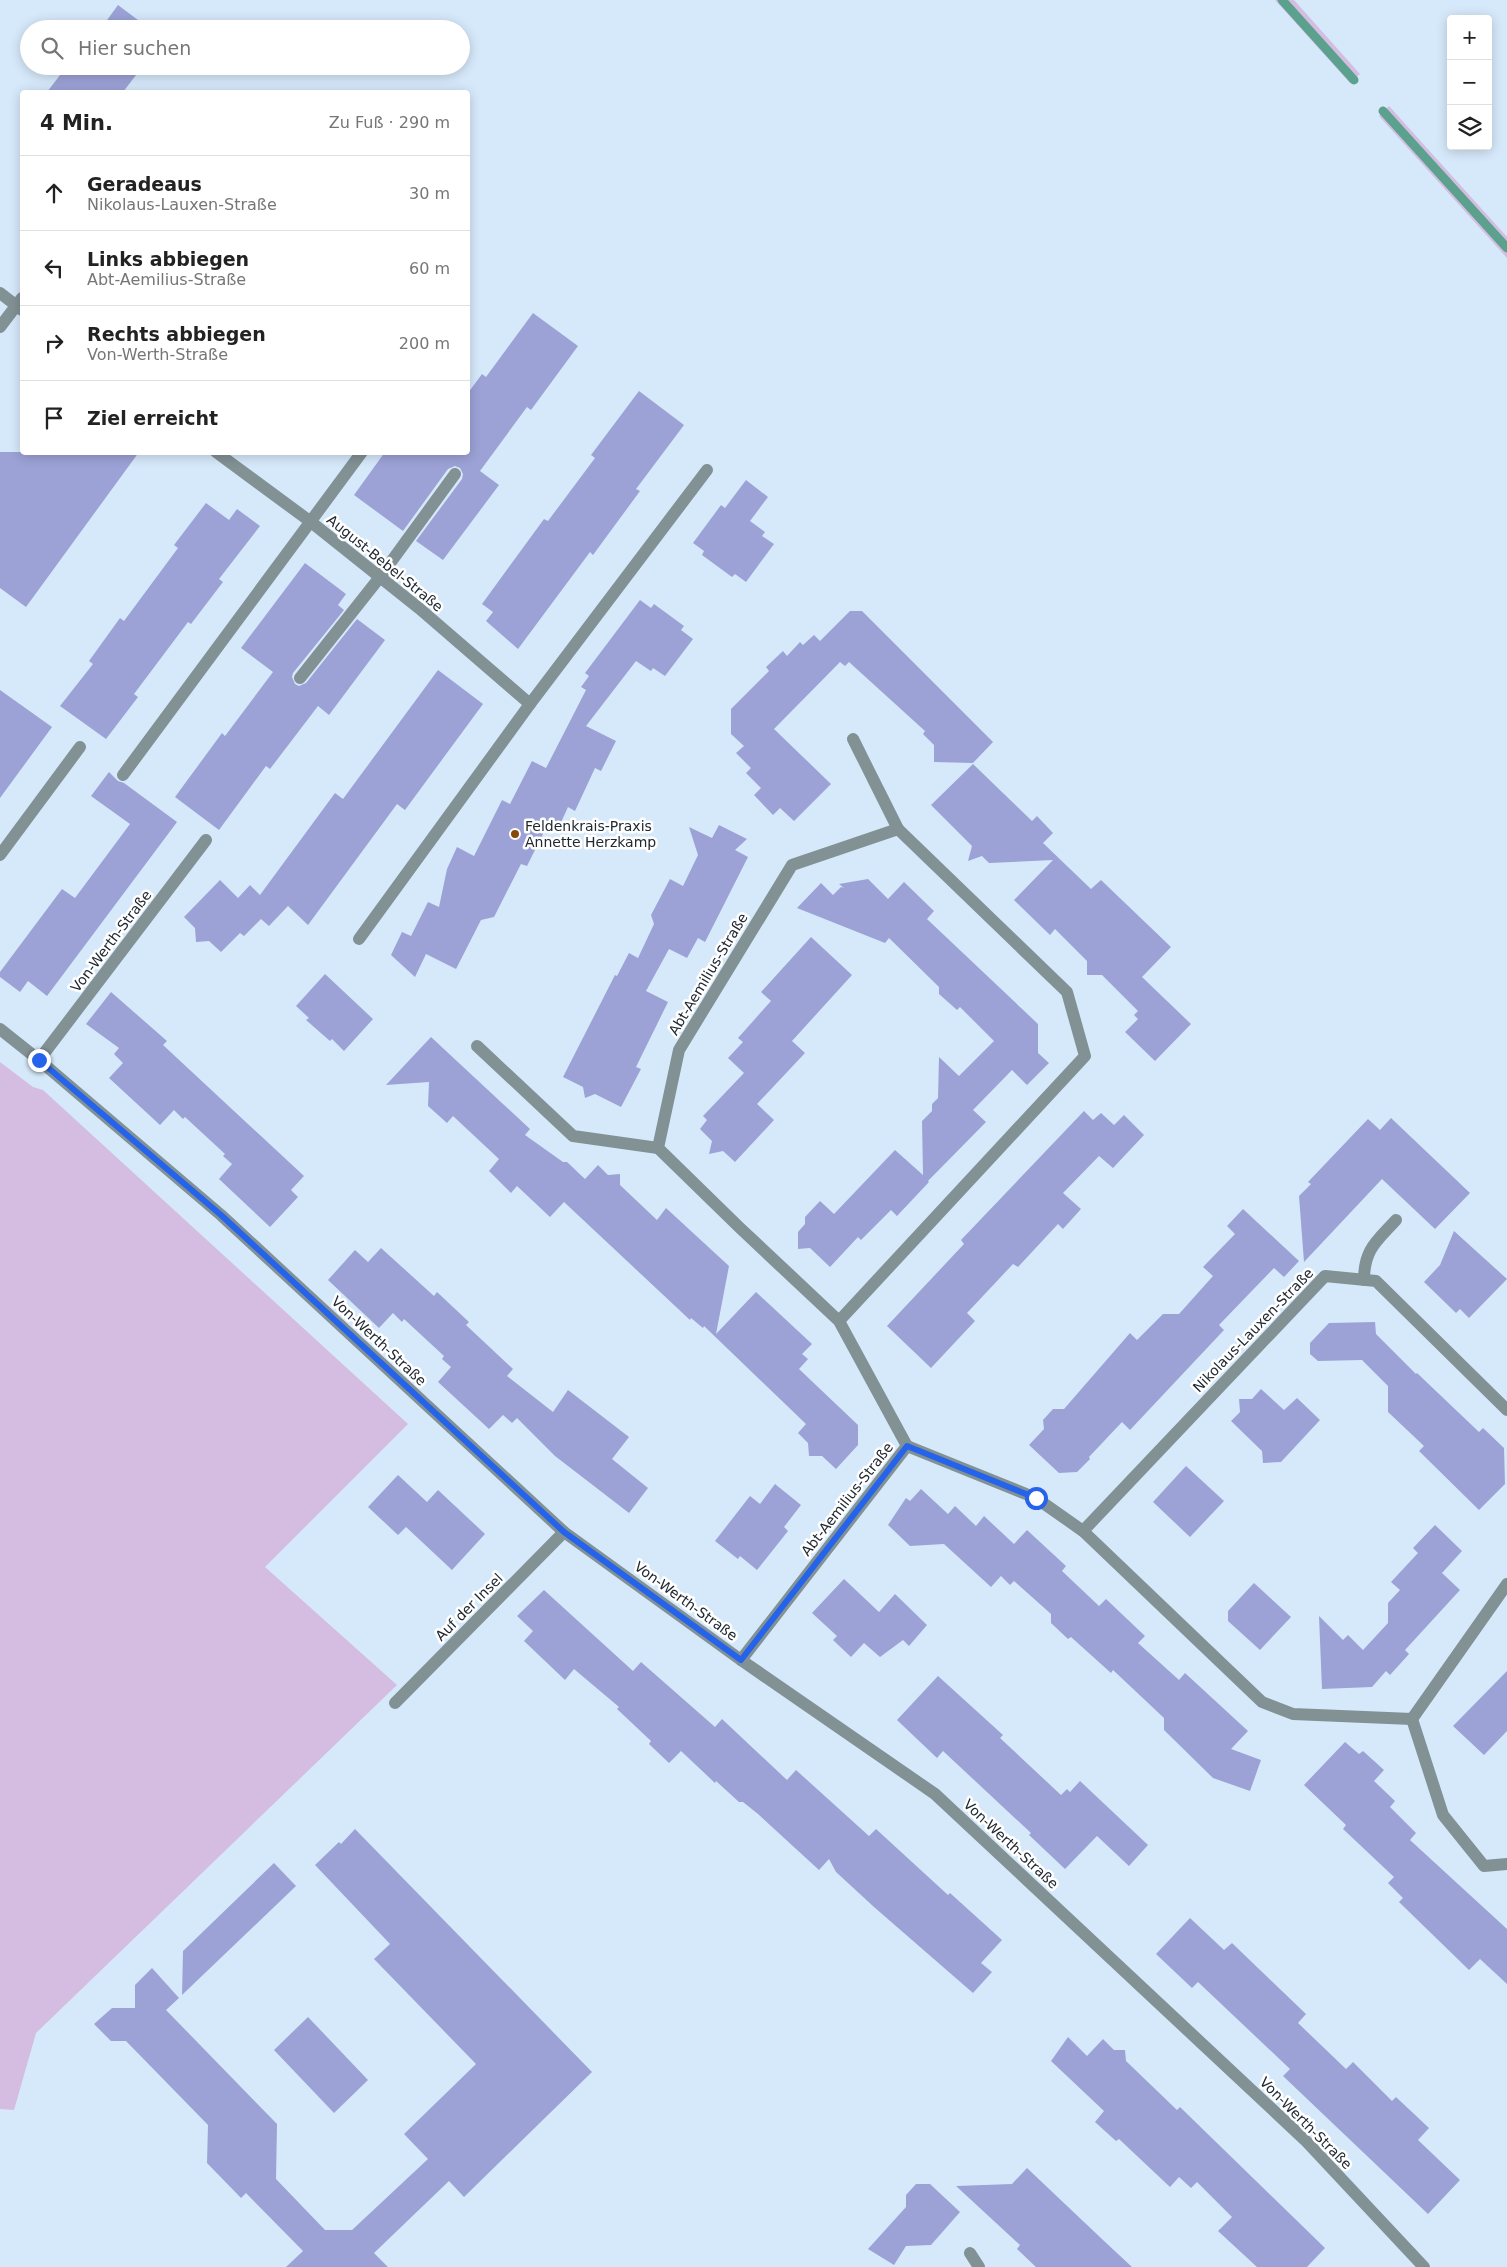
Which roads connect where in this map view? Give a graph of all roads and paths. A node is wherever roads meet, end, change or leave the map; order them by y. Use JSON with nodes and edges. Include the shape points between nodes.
{"nodes":[{"id":1,"x":0,"y":293,"type":"edge"},
{"id":2,"x":20,"y":305,"type":"edge"},
{"id":3,"x":0,"y":327,"type":"edge"},
{"id":4,"x":220,"y":455,"type":"edge"},
{"id":5,"x":360,"y":455,"type":"edge"},
{"id":6,"x":707,"y":470,"type":"dead end"},
{"id":7,"x":455,"y":474,"type":"dead end"},
{"id":8,"x":311,"y":522,"type":"junction"},
{"id":9,"x":380,"y":577,"type":"junction"},
{"id":10,"x":300,"y":678,"type":"dead end"},
{"id":11,"x":530,"y":704,"type":"junction"},
{"id":12,"x":853,"y":739,"type":"dead end"},
{"id":13,"x":80,"y":747,"type":"dead end"},
{"id":14,"x":123,"y":775,"type":"dead end"},
{"id":15,"x":898,"y":829,"type":"junction"},
{"id":16,"x":206,"y":840,"type":"dead end"},
{"id":17,"x":0,"y":855,"type":"edge"},
{"id":18,"x":359,"y":939,"type":"dead end"},
{"id":19,"x":0,"y":1029,"type":"edge"},
{"id":20,"x":477,"y":1046,"type":"dead end"},
{"id":21,"x":39,"y":1060,"type":"junction"},
{"id":22,"x":658,"y":1148,"type":"junction"},
{"id":23,"x":1396,"y":1220,"type":"dead end"},
{"id":24,"x":1364,"y":1280,"type":"junction"},
{"id":25,"x":839,"y":1320,"type":"junction"},
{"id":26,"x":1507,"y":1410,"type":"edge"},
{"id":27,"x":907,"y":1446,"type":"junction"},
{"id":28,"x":1083,"y":1531,"type":"junction"},
{"id":29,"x":564,"y":1532,"type":"junction"},
{"id":30,"x":1507,"y":1584,"type":"edge"},
{"id":31,"x":741,"y":1660,"type":"junction"},
{"id":32,"x":395,"y":1703,"type":"dead end"},
{"id":33,"x":1412,"y":1719,"type":"junction"},
{"id":34,"x":1507,"y":1864,"type":"edge"},
{"id":35,"x":970,"y":2253,"type":"dead end"},
{"id":36,"x":979,"y":2267,"type":"edge"},
{"id":37,"x":1424,"y":2267,"type":"edge"}],
"edges":[{"from":1,"to":2,"type":"street"},
{"from":2,"to":3,"type":"street"},
{"from":4,"to":8,"type":"street","name":"August-Bebel-Straße"},
{"from":5,"to":8,"type":"street"},
{"from":6,"to":11,"type":"street"},
{"from":7,"to":9,"type":"street"},
{"from":8,"to":9,"type":"street","name":"August-Bebel-Straße"},
{"from":8,"to":14,"type":"street"},
{"from":9,"to":10,"type":"street"},
{"from":9,"to":11,"type":"street","name":"August-Bebel-Straße"},
{"from":11,"to":18,"type":"street"},
{"from":12,"to":15,"type":"street"},
{"from":13,"to":17,"type":"street"},
{"from":15,"to":22,"type":"street","name":"Abt-Aemilius-Straße","via":[[792,865],[679,1050]]},
{"from":15,"to":25,"type":"street","via":[[1066,992],[1085,1056]]},
{"from":16,"to":21,"type":"street","name":"Von-Werth-Straße"},
{"from":19,"to":21,"type":"street","name":"Von-Werth-Straße"},
{"from":20,"to":22,"type":"street","via":[[573,1136]]},
{"from":21,"to":29,"type":"street","name":"Von-Werth-Straße","via":[[221,1215]]},
{"from":22,"to":25,"type":"street","name":"Abt-Aemilius-Straße"},
{"from":23,"to":24,"type":"street","via":[[1372,1246],[1364,1263]]},
{"from":24,"to":26,"type":"street","name":"Nikolaus-Lauxen-Straße","via":[[1376,1281]]},
{"from":24,"to":28,"type":"street","name":"Nikolaus-Lauxen-Straße","via":[[1325,1276]]},
{"from":25,"to":27,"type":"street","name":"Abt-Aemilius-Straße"},
{"from":27,"to":28,"type":"street","via":[[1036,1498]]},
{"from":27,"to":31,"type":"street","name":"Abt-Aemilius-Straße"},
{"from":28,"to":33,"type":"street","via":[[1262,1702],[1294,1714]]},
{"from":29,"to":31,"type":"street","name":"Von-Werth-Straße"},
{"from":29,"to":32,"type":"street","name":"Auf der Insel"},
{"from":30,"to":33,"type":"street"},
{"from":31,"to":37,"type":"street","name":"Von-Werth-Straße","via":[[936,1794],[1305,2140]]},
{"from":33,"to":34,"type":"street","via":[[1443,1815],[1484,1866]]},
{"from":35,"to":36,"type":"street"}]}
